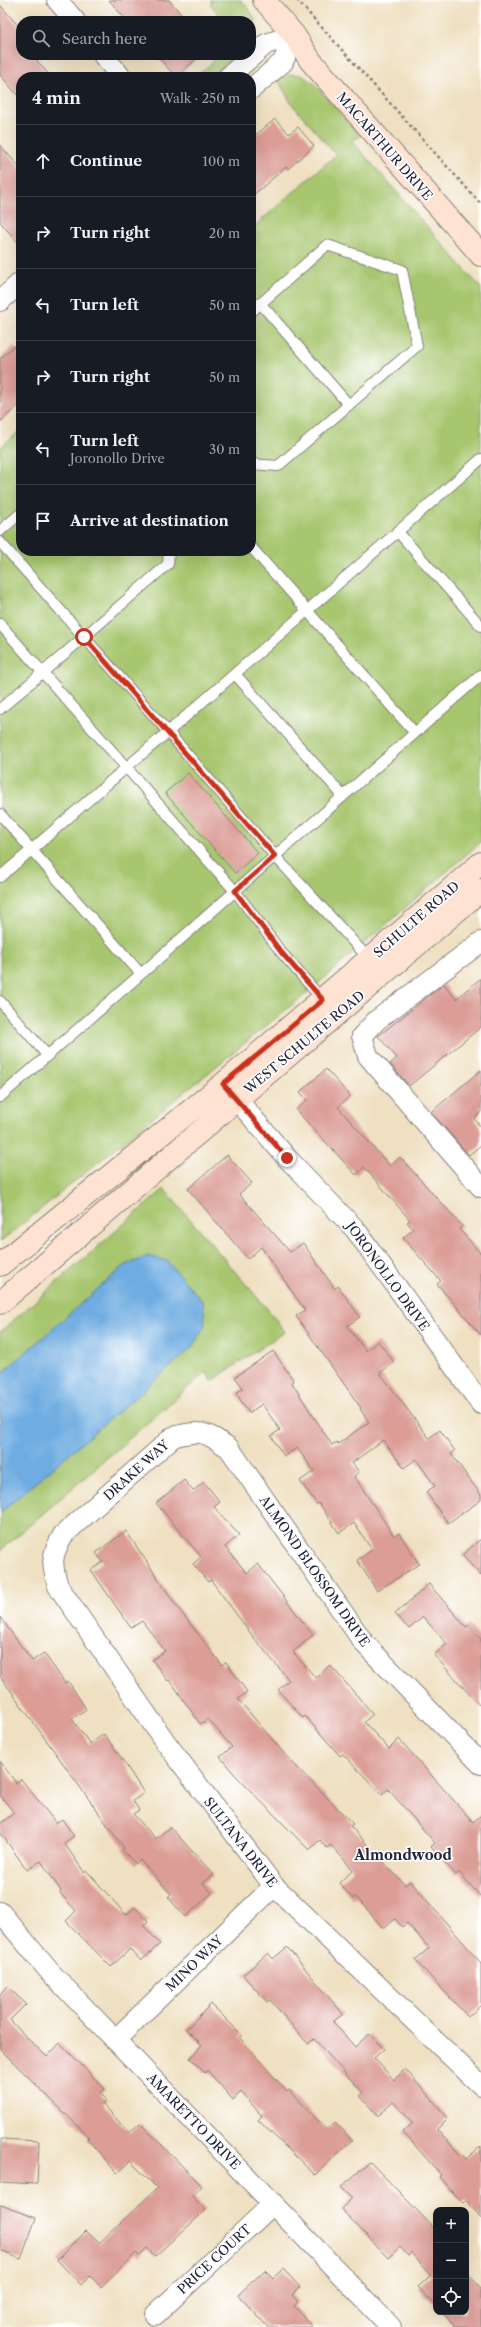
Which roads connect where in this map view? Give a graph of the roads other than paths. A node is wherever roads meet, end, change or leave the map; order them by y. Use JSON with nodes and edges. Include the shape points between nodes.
{"nodes":[{"id":1,"x":57,"y":0,"type":"edge"},
{"id":2,"x":264,"y":0,"type":"edge"},
{"id":3,"x":71,"y":16,"type":"edge"},
{"id":4,"x":294,"y":34,"type":"junction"},
{"id":5,"x":256,"y":53,"type":"edge"},
{"id":6,"x":107,"y":60,"type":"edge"},
{"id":7,"x":248,"y":60,"type":"edge"},
{"id":8,"x":117,"y":72,"type":"edge"},
{"id":9,"x":234,"y":72,"type":"edge"},
{"id":10,"x":256,"y":85,"type":"edge"},
{"id":11,"x":481,"y":236,"type":"edge"},
{"id":12,"x":481,"y":255,"type":"edge"},
{"id":13,"x":16,"y":286,"type":"edge"},
{"id":14,"x":2,"y":296,"type":"edge"},
{"id":15,"x":260,"y":303,"type":"junction"},
{"id":16,"x":256,"y":307,"type":"edge"},
{"id":17,"x":349,"y":405,"type":"junction"},
{"id":18,"x":481,"y":459,"type":"edge"},
{"id":19,"x":256,"y":464,"type":"edge"},
{"id":20,"x":16,"y":517,"type":"edge"},
{"id":21,"x":0,"y":531,"type":"edge"},
{"id":22,"x":398,"y":532,"type":"junction"},
{"id":23,"x":0,"y":542,"type":"edge"},
{"id":24,"x":256,"y":553,"type":"edge"},
{"id":25,"x":169,"y":556,"type":"edge"},
{"id":26,"x":307,"y":610,"type":"junction"},
{"id":27,"x":0,"y":624,"type":"edge"},
{"id":28,"x":481,"y":626,"type":"edge"},
{"id":29,"x":84,"y":637,"type":"junction"},
{"id":30,"x":42,"y":672,"type":"junction"},
{"id":31,"x":235,"y":674,"type":"junction"},
{"id":32,"x":481,"y":675,"type":"edge"},
{"id":33,"x":0,"y":709,"type":"edge"},
{"id":34,"x":168,"y":732,"type":"junction"},
{"id":35,"x":415,"y":733,"type":"junction"},
{"id":36,"x":126,"y":767,"type":"junction"},
{"id":37,"x":343,"y":796,"type":"junction"},
{"id":38,"x":0,"y":814,"type":"edge"},
{"id":39,"x":32,"y":850,"type":"junction"},
{"id":40,"x":275,"y":856,"type":"junction"},
{"id":41,"x":481,"y":863,"type":"edge"},
{"id":42,"x":0,"y":878,"type":"edge"},
{"id":43,"x":481,"y":890,"type":"edge"},
{"id":44,"x":235,"y":891,"type":"junction"},
{"id":45,"x":481,"y":942,"type":"edge"},
{"id":46,"x":370,"y":960,"type":"junction"},
{"id":47,"x":141,"y":974,"type":"junction"},
{"id":48,"x":323,"y":1000,"type":"junction"},
{"id":49,"x":0,"y":1001,"type":"edge"},
{"id":50,"x":47,"y":1055,"type":"junction"},
{"id":51,"x":230,"y":1092,"type":"junction"},
{"id":52,"x":0,"y":1097,"type":"edge"},
{"id":53,"x":478,"y":1176,"type":"edge"},
{"id":54,"x":0,"y":1265,"type":"edge"},
{"id":55,"x":0,"y":1303,"type":"edge"},
{"id":56,"x":481,"y":1404,"type":"edge"},
{"id":57,"x":237,"y":1459,"type":"joint"},
{"id":58,"x":52,"y":1559,"type":"joint"},
{"id":59,"x":481,"y":1764,"type":"edge"},
{"id":60,"x":274,"y":1886,"type":"junction"},
{"id":61,"x":0,"y":1912,"type":"edge"},
{"id":62,"x":115,"y":2040,"type":"junction"},
{"id":63,"x":481,"y":2085,"type":"edge"},
{"id":64,"x":274,"y":2204,"type":"junction"},
{"id":65,"x":155,"y":2315,"type":"dead end"},
{"id":66,"x":391,"y":2327,"type":"edge"}],
"edges":[{"from":1,"to":3,"type":"street"},
{"from":2,"to":4,"type":"main road","name":"MACARTHUR DRIVE"},
{"from":4,"to":5,"type":"street","via":[[266,44]]},
{"from":4,"to":10,"type":"street","via":[[283,62]]},
{"from":4,"to":11,"type":"main road","name":"MACARTHUR DRIVE","via":[[318,54]]},
{"from":4,"to":12,"type":"main road","name":"MACARTHUR DRIVE","via":[[310,60]]},
{"from":6,"to":8,"type":"street"},
{"from":7,"to":9,"type":"street"},
{"from":13,"to":14,"type":"street"},
{"from":15,"to":16,"type":"lane"},
{"from":15,"to":17,"type":"lane"},
{"from":15,"to":17,"type":"lane","via":[[327,245],[402,270],[417,346]]},
{"from":17,"to":19,"type":"lane","via":[[278,466]]},
{"from":18,"to":22,"type":"lane"},
{"from":20,"to":21,"type":"lane"},
{"from":22,"to":26,"type":"lane"},
{"from":22,"to":28,"type":"lane"},
{"from":23,"to":29,"type":"lane"},
{"from":24,"to":26,"type":"lane"},
{"from":25,"to":29,"type":"lane","via":[[168,564]]},
{"from":26,"to":31,"type":"lane"},
{"from":26,"to":35,"type":"lane"},
{"from":27,"to":30,"type":"lane"},
{"from":29,"to":30,"type":"lane"},
{"from":29,"to":34,"type":"lane"},
{"from":30,"to":33,"type":"lane"},
{"from":30,"to":36,"type":"lane"},
{"from":31,"to":34,"type":"lane"},
{"from":31,"to":37,"type":"lane"},
{"from":32,"to":35,"type":"lane"},
{"from":34,"to":36,"type":"lane"},
{"from":34,"to":40,"type":"lane"},
{"from":35,"to":37,"type":"lane"},
{"from":36,"to":39,"type":"lane"},
{"from":36,"to":44,"type":"lane"},
{"from":37,"to":40,"type":"lane"},
{"from":38,"to":39,"type":"lane"},
{"from":39,"to":42,"type":"lane"},
{"from":39,"to":47,"type":"lane"},
{"from":40,"to":44,"type":"lane"},
{"from":40,"to":46,"type":"lane"},
{"from":41,"to":46,"type":"main road","name":"SCHULTE ROAD"},
{"from":43,"to":51,"type":"main road","name":"WEST SCHULTE ROAD"},
{"from":44,"to":47,"type":"lane"},
{"from":44,"to":48,"type":"lane","via":[[281,952]]},
{"from":45,"to":53,"type":"street","via":[[376,1020],[362,1036],[368,1056]]},
{"from":46,"to":48,"type":"main road","name":"WEST SCHULTE ROAD"},
{"from":47,"to":50,"type":"lane"},
{"from":48,"to":51,"type":"main road","name":"WEST SCHULTE ROAD"},
{"from":49,"to":50,"type":"lane"},
{"from":50,"to":52,"type":"lane"},
{"from":51,"to":54,"type":"main road","name":"WEST SCHULTE ROAD"},
{"from":51,"to":55,"type":"main road","name":"WEST SCHULTE ROAD"},
{"from":51,"to":56,"type":"street","name":"JORONOLLO DRIVE","via":[[287,1158],[355,1228]]},
{"from":57,"to":58,"type":"street","name":"DRAKE WAY","via":[[229,1448],[210,1435],[191,1432],[173,1437],[63,1535],[54,1549]]},
{"from":57,"to":59,"type":"street","name":"ALMOND BLOSSOM DRIVE","via":[[364,1643]]},
{"from":58,"to":60,"type":"street","name":"SULTANA DRIVE","via":[[58,1586],[62,1592],[164,1740]]},
{"from":60,"to":62,"type":"street","name":"MINO WAY"},
{"from":60,"to":63,"type":"street","name":"SULTANA DRIVE"},
{"from":61,"to":62,"type":"street","name":"AMARETTO DRIVE","via":[[50,1972]]},
{"from":62,"to":64,"type":"street","name":"AMARETTO DRIVE"},
{"from":64,"to":65,"type":"street","name":"PRICE COURT"},
{"from":64,"to":66,"type":"street","name":"AMARETTO DRIVE"}]}
